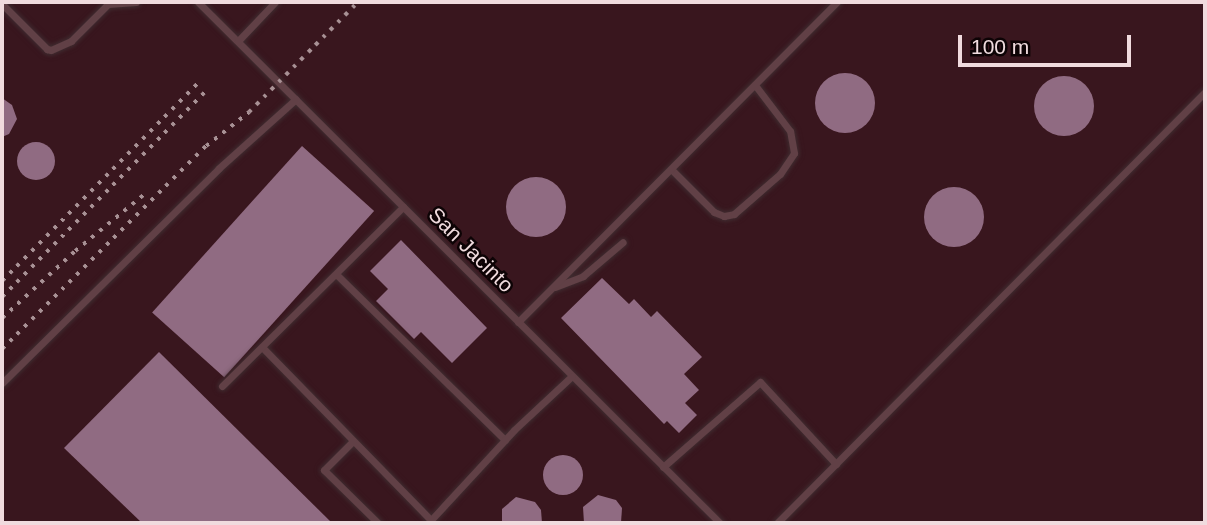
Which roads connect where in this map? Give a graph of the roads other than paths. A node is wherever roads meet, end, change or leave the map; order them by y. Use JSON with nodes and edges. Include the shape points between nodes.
{"nodes":[{"id":1,"x":136,"y":2,"type":"edge"},
{"id":2,"x":198,"y":2,"type":"edge"},
{"id":3,"x":275,"y":2,"type":"edge"},
{"id":4,"x":838,"y":2,"type":"edge"},
{"id":5,"x":2,"y":4,"type":"edge"},
{"id":6,"x":238,"y":41,"type":"junction"},
{"id":7,"x":755,"y":85,"type":"junction"},
{"id":8,"x":1205,"y":92,"type":"edge"},
{"id":9,"x":296,"y":99,"type":"junction"},
{"id":10,"x":671,"y":169,"type":"junction"},
{"id":11,"x":403,"y":207,"type":"junction"},
{"id":12,"x":623,"y":242,"type":"dead end"},
{"id":13,"x":336,"y":274,"type":"junction"},
{"id":14,"x":552,"y":289,"type":"junction"},
{"id":15,"x":518,"y":322,"type":"junction"},
{"id":16,"x":262,"y":347,"type":"junction"},
{"id":17,"x":572,"y":376,"type":"junction"},
{"id":18,"x":2,"y":383,"type":"edge"},
{"id":19,"x":222,"y":386,"type":"dead end"},
{"id":20,"x":505,"y":440,"type":"junction"},
{"id":21,"x":353,"y":441,"type":"junction"},
{"id":22,"x":836,"y":464,"type":"junction"},
{"id":23,"x":663,"y":467,"type":"junction"},
{"id":24,"x":430,"y":522,"type":"edge"},
{"id":25,"x":378,"y":523,"type":"edge"},
{"id":26,"x":720,"y":523,"type":"edge"},
{"id":27,"x":777,"y":523,"type":"edge"}],
"edges":[{"from":1,"to":5,"type":"lane","via":[[108,4],[71,41],[51,50]]},
{"from":2,"to":6,"type":"lane","name":"San Jacinto"},
{"from":3,"to":6,"type":"lane"},
{"from":4,"to":7,"type":"lane"},
{"from":6,"to":9,"type":"lane","name":"San Jacinto"},
{"from":7,"to":10,"type":"lane"},
{"from":7,"to":10,"type":"lane","via":[[790,131],[794,153],[780,174],[734,214],[724,216],[714,212]]},
{"from":8,"to":22,"type":"lane"},
{"from":9,"to":11,"type":"lane","name":"San Jacinto"},
{"from":9,"to":18,"type":"lane","via":[[219,168]]},
{"from":10,"to":14,"type":"lane"},
{"from":11,"to":13,"type":"lane"},
{"from":11,"to":15,"type":"lane","name":"San Jacinto"},
{"from":12,"to":14,"type":"lane","via":[[583,276]]},
{"from":13,"to":16,"type":"lane"},
{"from":13,"to":20,"type":"lane"},
{"from":14,"to":15,"type":"lane"},
{"from":15,"to":17,"type":"lane","name":"San Jacinto"},
{"from":16,"to":19,"type":"lane"},
{"from":16,"to":21,"type":"lane"},
{"from":17,"to":20,"type":"lane"},
{"from":17,"to":23,"type":"lane","name":"San Jacinto"},
{"from":20,"to":24,"type":"lane"},
{"from":21,"to":24,"type":"lane"},
{"from":21,"to":25,"type":"lane","via":[[324,470]]},
{"from":22,"to":23,"type":"lane","via":[[761,382]]},
{"from":22,"to":27,"type":"lane"},
{"from":23,"to":26,"type":"lane","name":"San Jacinto"}]}
